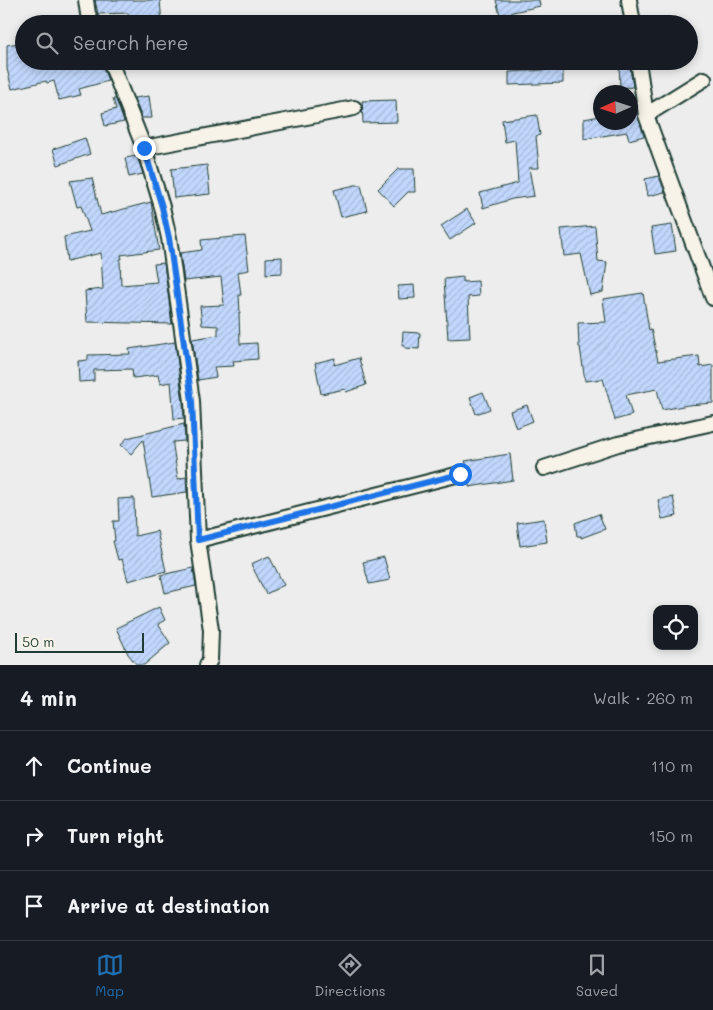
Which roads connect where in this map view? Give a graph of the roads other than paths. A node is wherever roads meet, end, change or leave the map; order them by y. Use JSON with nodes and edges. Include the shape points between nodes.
{"nodes":[{"id":1,"x":86,"y":0,"type":"edge"},
{"id":2,"x":629,"y":0,"type":"edge"},
{"id":3,"x":88,"y":15,"type":"edge"},
{"id":4,"x":632,"y":15,"type":"edge"},
{"id":5,"x":114,"y":70,"type":"edge"},
{"id":6,"x":639,"y":70,"type":"edge"},
{"id":7,"x":704,"y":79,"type":"dead end"},
{"id":8,"x":354,"y":108,"type":"dead end"},
{"id":9,"x":646,"y":115,"type":"junction"},
{"id":10,"x":144,"y":148,"type":"junction"},
{"id":11,"x":713,"y":298,"type":"edge"},
{"id":12,"x":713,"y":423,"type":"edge"},
{"id":13,"x":544,"y":468,"type":"dead end"},
{"id":14,"x":460,"y":474,"type":"dead end"},
{"id":15,"x":198,"y":540,"type":"junction"},
{"id":16,"x":207,"y":665,"type":"edge"}],
"edges":[{"from":1,"to":3,"type":"street"},
{"from":2,"to":4,"type":"street"},
{"from":5,"to":10,"type":"street"},
{"from":6,"to":9,"type":"street"},
{"from":7,"to":9,"type":"street"},
{"from":8,"to":10,"type":"street"},
{"from":9,"to":11,"type":"street"},
{"from":10,"to":15,"type":"street","via":[[169,238],[192,401]]},
{"from":12,"to":13,"type":"street","via":[[618,444]]},
{"from":14,"to":15,"type":"street"},
{"from":15,"to":16,"type":"street","via":[[211,630]]}]}
